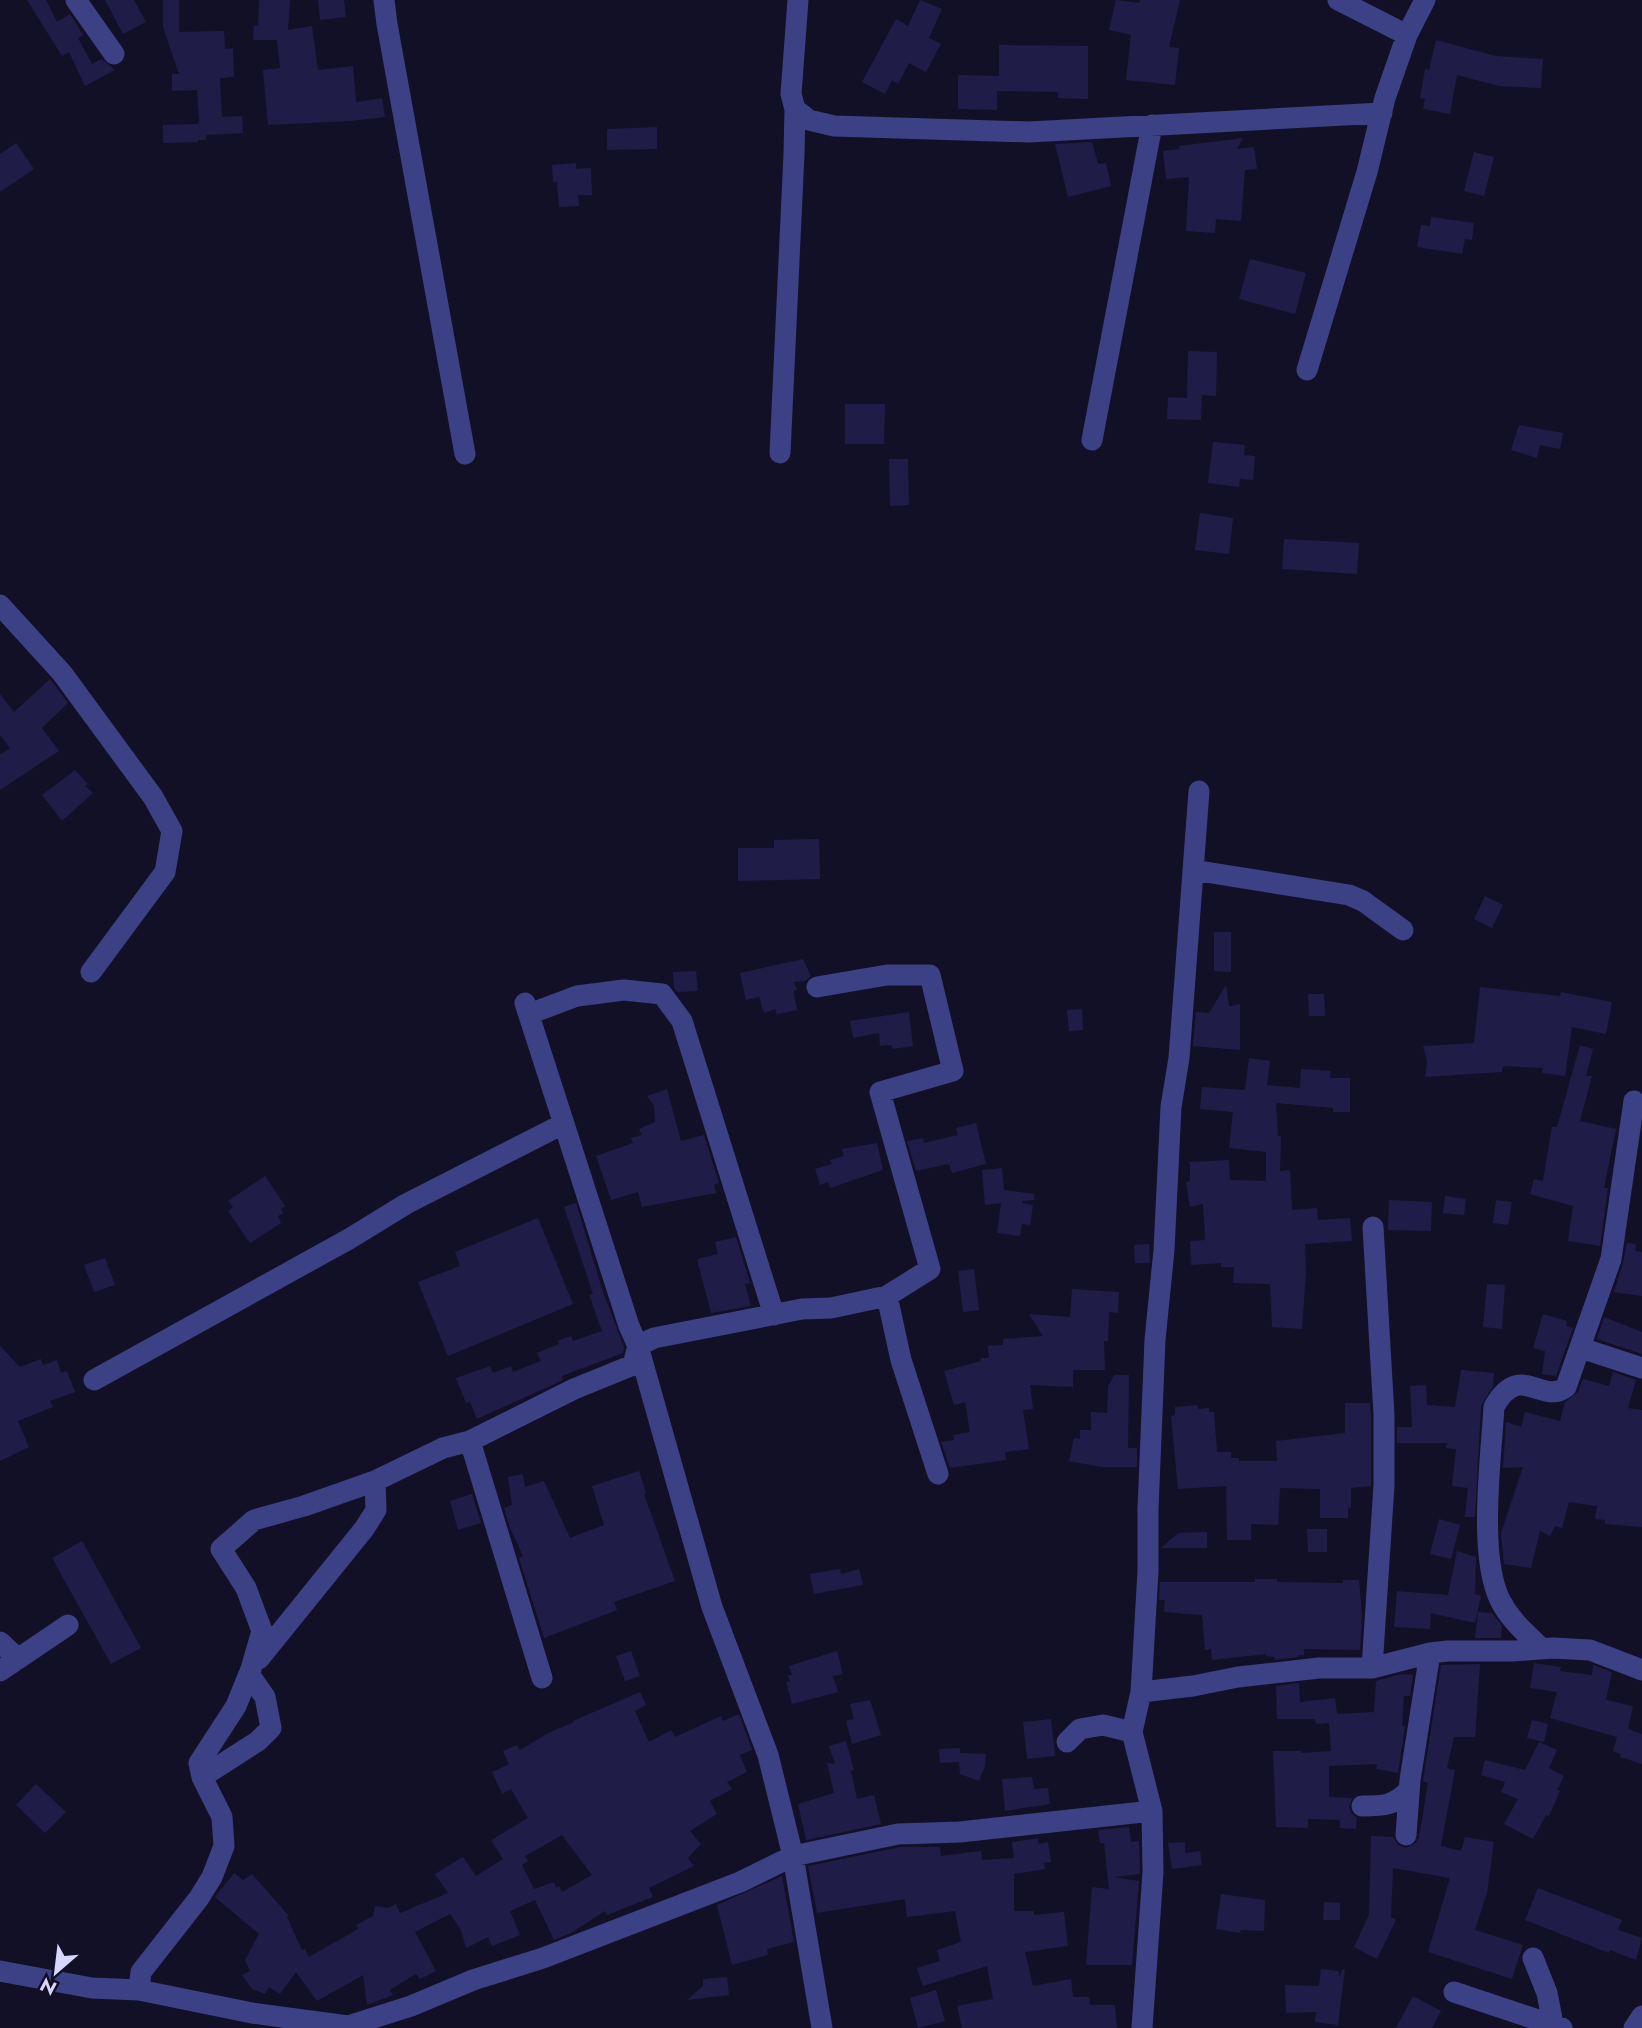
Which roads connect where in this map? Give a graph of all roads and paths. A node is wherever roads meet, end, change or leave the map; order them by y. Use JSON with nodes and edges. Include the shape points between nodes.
{"nodes":[{"id":1,"x":76,"y":0,"type":"edge"},
{"id":2,"x":384,"y":0,"type":"edge"},
{"id":3,"x":798,"y":0,"type":"edge"},
{"id":4,"x":1338,"y":0,"type":"edge"},
{"id":5,"x":1425,"y":0,"type":"edge"},
{"id":6,"x":1407,"y":35,"type":"junction"},
{"id":7,"x":114,"y":54,"type":"dead end"},
{"id":8,"x":794,"y":109,"type":"junction"},
{"id":9,"x":1382,"y":113,"type":"junction"},
{"id":10,"x":1152,"y":125,"type":"junction"},
{"id":11,"x":1307,"y":370,"type":"dead end"},
{"id":12,"x":1092,"y":440,"type":"dead end"},
{"id":13,"x":780,"y":453,"type":"dead end"},
{"id":14,"x":465,"y":454,"type":"dead end"},
{"id":15,"x":0,"y":605,"type":"edge"},
{"id":16,"x":1199,"y":791,"type":"dead end"},
{"id":17,"x":1193,"y":870,"type":"junction"},
{"id":18,"x":1403,"y":930,"type":"dead end"},
{"id":19,"x":91,"y":972,"type":"dead end"},
{"id":20,"x":817,"y":987,"type":"dead end"},
{"id":21,"x":1634,"y":1101,"type":"dead end"},
{"id":22,"x":563,"y":1124,"type":"junction"},
{"id":23,"x":1373,"y":1227,"type":"dead end"},
{"id":24,"x":887,"y":1296,"type":"junction"},
{"id":25,"x":774,"y":1314,"type":"junction"},
{"id":26,"x":638,"y":1346,"type":"junction"},
{"id":27,"x":1581,"y":1348,"type":"junction"},
{"id":28,"x":1642,"y":1368,"type":"edge"},
{"id":29,"x":94,"y":1380,"type":"dead end"},
{"id":30,"x":470,"y":1441,"type":"junction"},
{"id":31,"x":938,"y":1474,"type":"dead end"},
{"id":32,"x":375,"y":1481,"type":"junction"},
{"id":33,"x":68,"y":1625,"type":"dead end"},
{"id":34,"x":0,"y":1642,"type":"edge"},
{"id":35,"x":1542,"y":1649,"type":"junction"},
{"id":36,"x":1430,"y":1653,"type":"junction"},
{"id":37,"x":18,"y":1659,"type":"junction"},
{"id":38,"x":1372,"y":1668,"type":"junction"},
{"id":39,"x":1642,"y":1670,"type":"edge"},
{"id":40,"x":0,"y":1671,"type":"edge"},
{"id":41,"x":250,"y":1671,"type":"junction"},
{"id":42,"x":542,"y":1678,"type":"dead end"},
{"id":43,"x":1141,"y":1692,"type":"junction"},
{"id":44,"x":1132,"y":1732,"type":"junction"},
{"id":45,"x":1067,"y":1742,"type":"dead end"},
{"id":46,"x":202,"y":1777,"type":"junction"},
{"id":47,"x":1409,"y":1790,"type":"junction"},
{"id":48,"x":1362,"y":1806,"type":"dead end"},
{"id":49,"x":1152,"y":1811,"type":"junction"},
{"id":50,"x":1406,"y":1835,"type":"dead end"},
{"id":51,"x":793,"y":1856,"type":"junction"},
{"id":52,"x":1533,"y":1958,"type":"dead end"},
{"id":53,"x":0,"y":1971,"type":"edge"},
{"id":54,"x":139,"y":1990,"type":"junction"},
{"id":55,"x":1454,"y":1992,"type":"dead end"},
{"id":56,"x":1642,"y":2016,"type":"edge"},
{"id":57,"x":1557,"y":2026,"type":"edge"},
{"id":58,"x":822,"y":2028,"type":"edge"},
{"id":59,"x":1142,"y":2028,"type":"edge"},
{"id":60,"x":1634,"y":2028,"type":"edge"}],
"edges":[{"from":1,"to":7,"type":"street"},
{"from":2,"to":14,"type":"street"},
{"from":3,"to":8,"type":"street","via":[[791,94]]},
{"from":4,"to":6,"type":"street"},
{"from":5,"to":6,"type":"street"},
{"from":6,"to":9,"type":"street"},
{"from":8,"to":10,"type":"street","via":[[809,120],[834,126],[1029,132]]},
{"from":8,"to":13,"type":"street"},
{"from":9,"to":10,"type":"street"},
{"from":9,"to":11,"type":"street"},
{"from":10,"to":12,"type":"street"},
{"from":15,"to":19,"type":"street","via":[[62,673],[153,797],[172,831],[165,872]]},
{"from":16,"to":17,"type":"street"},
{"from":17,"to":18,"type":"street","via":[[1349,895]]},
{"from":17,"to":43,"type":"street","via":[[1155,1340]]},
{"from":20,"to":24,"type":"street","via":[[887,975],[929,975],[953,1071],[880,1091],[930,1269]]},
{"from":21,"to":27,"type":"street","via":[[1611,1259]]},
{"from":22,"to":25,"type":"street","via":[[527,1009],[624,990],[662,994],[681,1021]]},
{"from":22,"to":26,"type":"street"},
{"from":22,"to":29,"type":"street","via":[[406,1204]]},
{"from":23,"to":38,"type":"street","via":[[1384,1485]]},
{"from":24,"to":25,"type":"street"},
{"from":24,"to":31,"type":"street","via":[[901,1360]]},
{"from":25,"to":26,"type":"street","via":[[654,1338]]},
{"from":26,"to":30,"type":"street","via":[[633,1365]]},
{"from":26,"to":51,"type":"street","via":[[712,1608],[768,1755]]},
{"from":27,"to":28,"type":"street"},
{"from":27,"to":35,"type":"street","via":[[1561,1391],[1512,1385],[1493,1407],[1490,1574],[1512,1619]]},
{"from":30,"to":32,"type":"street","via":[[443,1448]]},
{"from":30,"to":42,"type":"street"},
{"from":32,"to":41,"type":"street","via":[[376,1510],[364,1530]]},
{"from":32,"to":41,"type":"street","via":[[254,1520],[221,1549],[246,1588],[262,1631]]},
{"from":33,"to":37,"type":"street"},
{"from":34,"to":37,"type":"street"},
{"from":35,"to":36,"type":"street"},
{"from":35,"to":39,"type":"street","via":[[1590,1650]]},
{"from":36,"to":38,"type":"street"},
{"from":36,"to":47,"type":"street"},
{"from":37,"to":40,"type":"street"},
{"from":38,"to":43,"type":"street","via":[[1306,1669]]},
{"from":41,"to":46,"type":"street","via":[[236,1706],[199,1763]]},
{"from":41,"to":46,"type":"street","via":[[265,1697],[271,1728]]},
{"from":43,"to":44,"type":"street"},
{"from":44,"to":45,"type":"street","via":[[1103,1725],[1080,1728]]},
{"from":44,"to":49,"type":"street"},
{"from":46,"to":54,"type":"street","via":[[222,1817],[224,1846],[199,1898],[141,1972]]},
{"from":47,"to":48,"type":"street","via":[[1387,1806]]},
{"from":47,"to":50,"type":"street"},
{"from":49,"to":51,"type":"street","via":[[960,1832],[898,1834]]},
{"from":49,"to":59,"type":"street","via":[[1153,1872]]},
{"from":51,"to":54,"type":"street","via":[[740,1882],[543,1958],[348,2026]]},
{"from":51,"to":58,"type":"street"},
{"from":52,"to":57,"type":"street"},
{"from":53,"to":54,"type":"street","via":[[92,1988]]},
{"from":55,"to":57,"type":"street"},
{"from":56,"to":60,"type":"street"}]}
